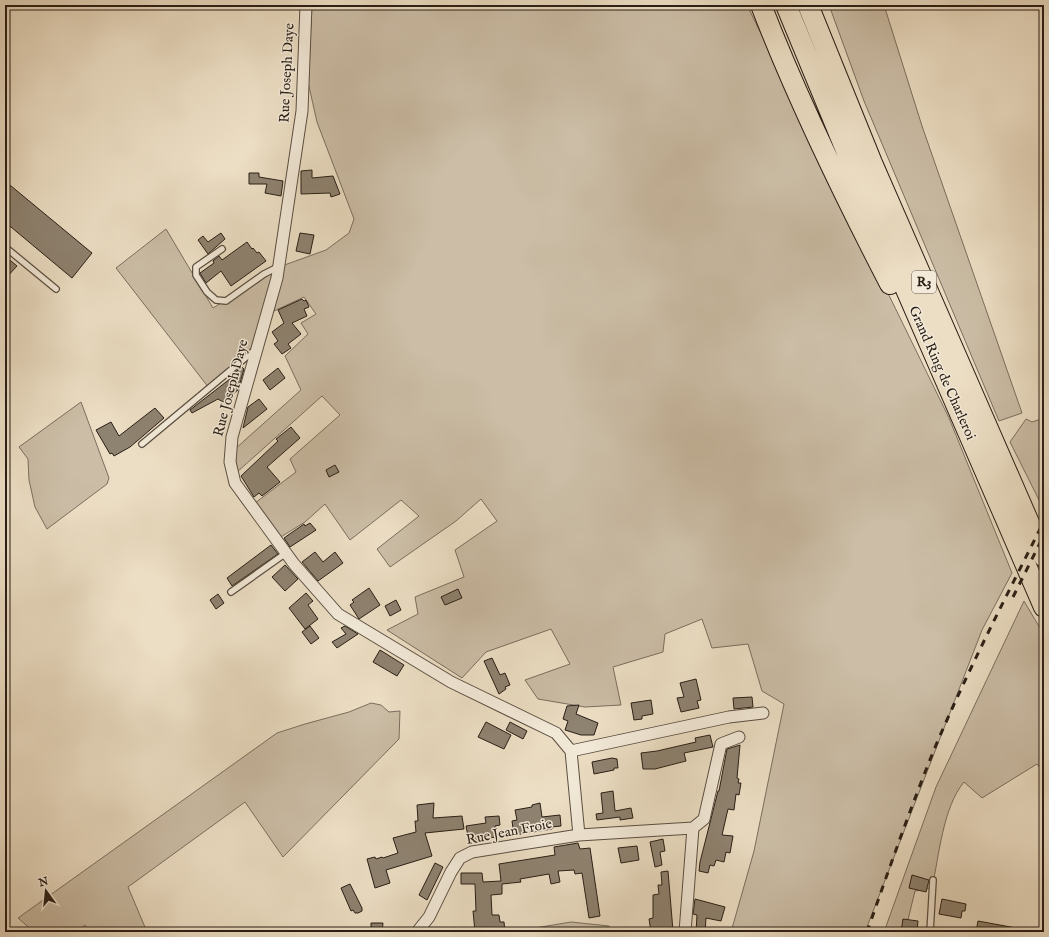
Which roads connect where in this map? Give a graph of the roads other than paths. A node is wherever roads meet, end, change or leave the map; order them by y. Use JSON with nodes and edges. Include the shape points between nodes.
{"nodes":[{"id":1,"x":306,"y":5,"type":"edge"},
{"id":2,"x":761,"y":5,"type":"edge"},
{"id":3,"x":786,"y":5,"type":"edge"},
{"id":4,"x":808,"y":5,"type":"edge"},
{"id":5,"x":5,"y":247,"type":"edge"},
{"id":6,"x":222,"y":249,"type":"dead end"},
{"id":7,"x":279,"y":267,"type":"junction"},
{"id":8,"x":56,"y":289,"type":"dead end"},
{"id":9,"x":921,"y":325,"type":"junction"},
{"id":10,"x":258,"y":348,"type":"junction"},
{"id":11,"x":142,"y":444,"type":"dead end"},
{"id":12,"x":286,"y":553,"type":"junction"},
{"id":13,"x":1044,"y":557,"type":"edge"},
{"id":14,"x":231,"y":592,"type":"dead end"},
{"id":15,"x":1044,"y":606,"type":"edge"},
{"id":16,"x":763,"y":713,"type":"dead end"},
{"id":17,"x":739,"y":737,"type":"dead end"},
{"id":18,"x":572,"y":751,"type":"junction"},
{"id":19,"x":693,"y":828,"type":"junction"},
{"id":20,"x":579,"y":835,"type":"junction"},
{"id":21,"x":933,"y":880,"type":"dead end"},
{"id":22,"x":417,"y":932,"type":"edge"},
{"id":23,"x":684,"y":932,"type":"edge"},
{"id":24,"x":930,"y":932,"type":"edge"}],
"edges":[{"from":1,"to":7,"type":"street","name":"Rue Joseph Daye","via":[[302,111]]},
{"from":2,"to":9,"type":"highway","via":[[783,61],[836,178],[899,301]]},
{"from":3,"to":9,"type":"highway","name":"Grand Ring de Charleroi","number":"R3"},
{"from":4,"to":13,"type":"highway","name":"Grand Ring de Charleroi","number":"R3","via":[[872,163]]},
{"from":5,"to":8,"type":"lane"},
{"from":6,"to":7,"type":"lane","via":[[196,267],[196,275],[207,292],[216,300],[226,301],[264,274]]},
{"from":7,"to":10,"type":"street","name":"Rue Joseph Daye"},
{"from":9,"to":15,"type":"highway","name":"Grand Ring de Charleroi","number":"R3"},
{"from":10,"to":11,"type":"lane"},
{"from":10,"to":12,"type":"street","name":"Rue Joseph Daye","via":[[232,437],[230,462],[235,484]]},
{"from":12,"to":14,"type":"lane"},
{"from":12,"to":18,"type":"street","name":"Rue Joseph Daye","via":[[338,614],[452,682],[556,733]]},
{"from":16,"to":18,"type":"street"},
{"from":17,"to":19,"type":"street","via":[[721,744],[704,819]]},
{"from":18,"to":20,"type":"street"},
{"from":19,"to":20,"type":"street","name":"Rue Jean Froie"},
{"from":19,"to":23,"type":"street"},
{"from":20,"to":22,"type":"street","name":"Rue Jean Froie","via":[[472,852],[460,858],[429,917]]},
{"from":21,"to":24,"type":"lane"}]}
